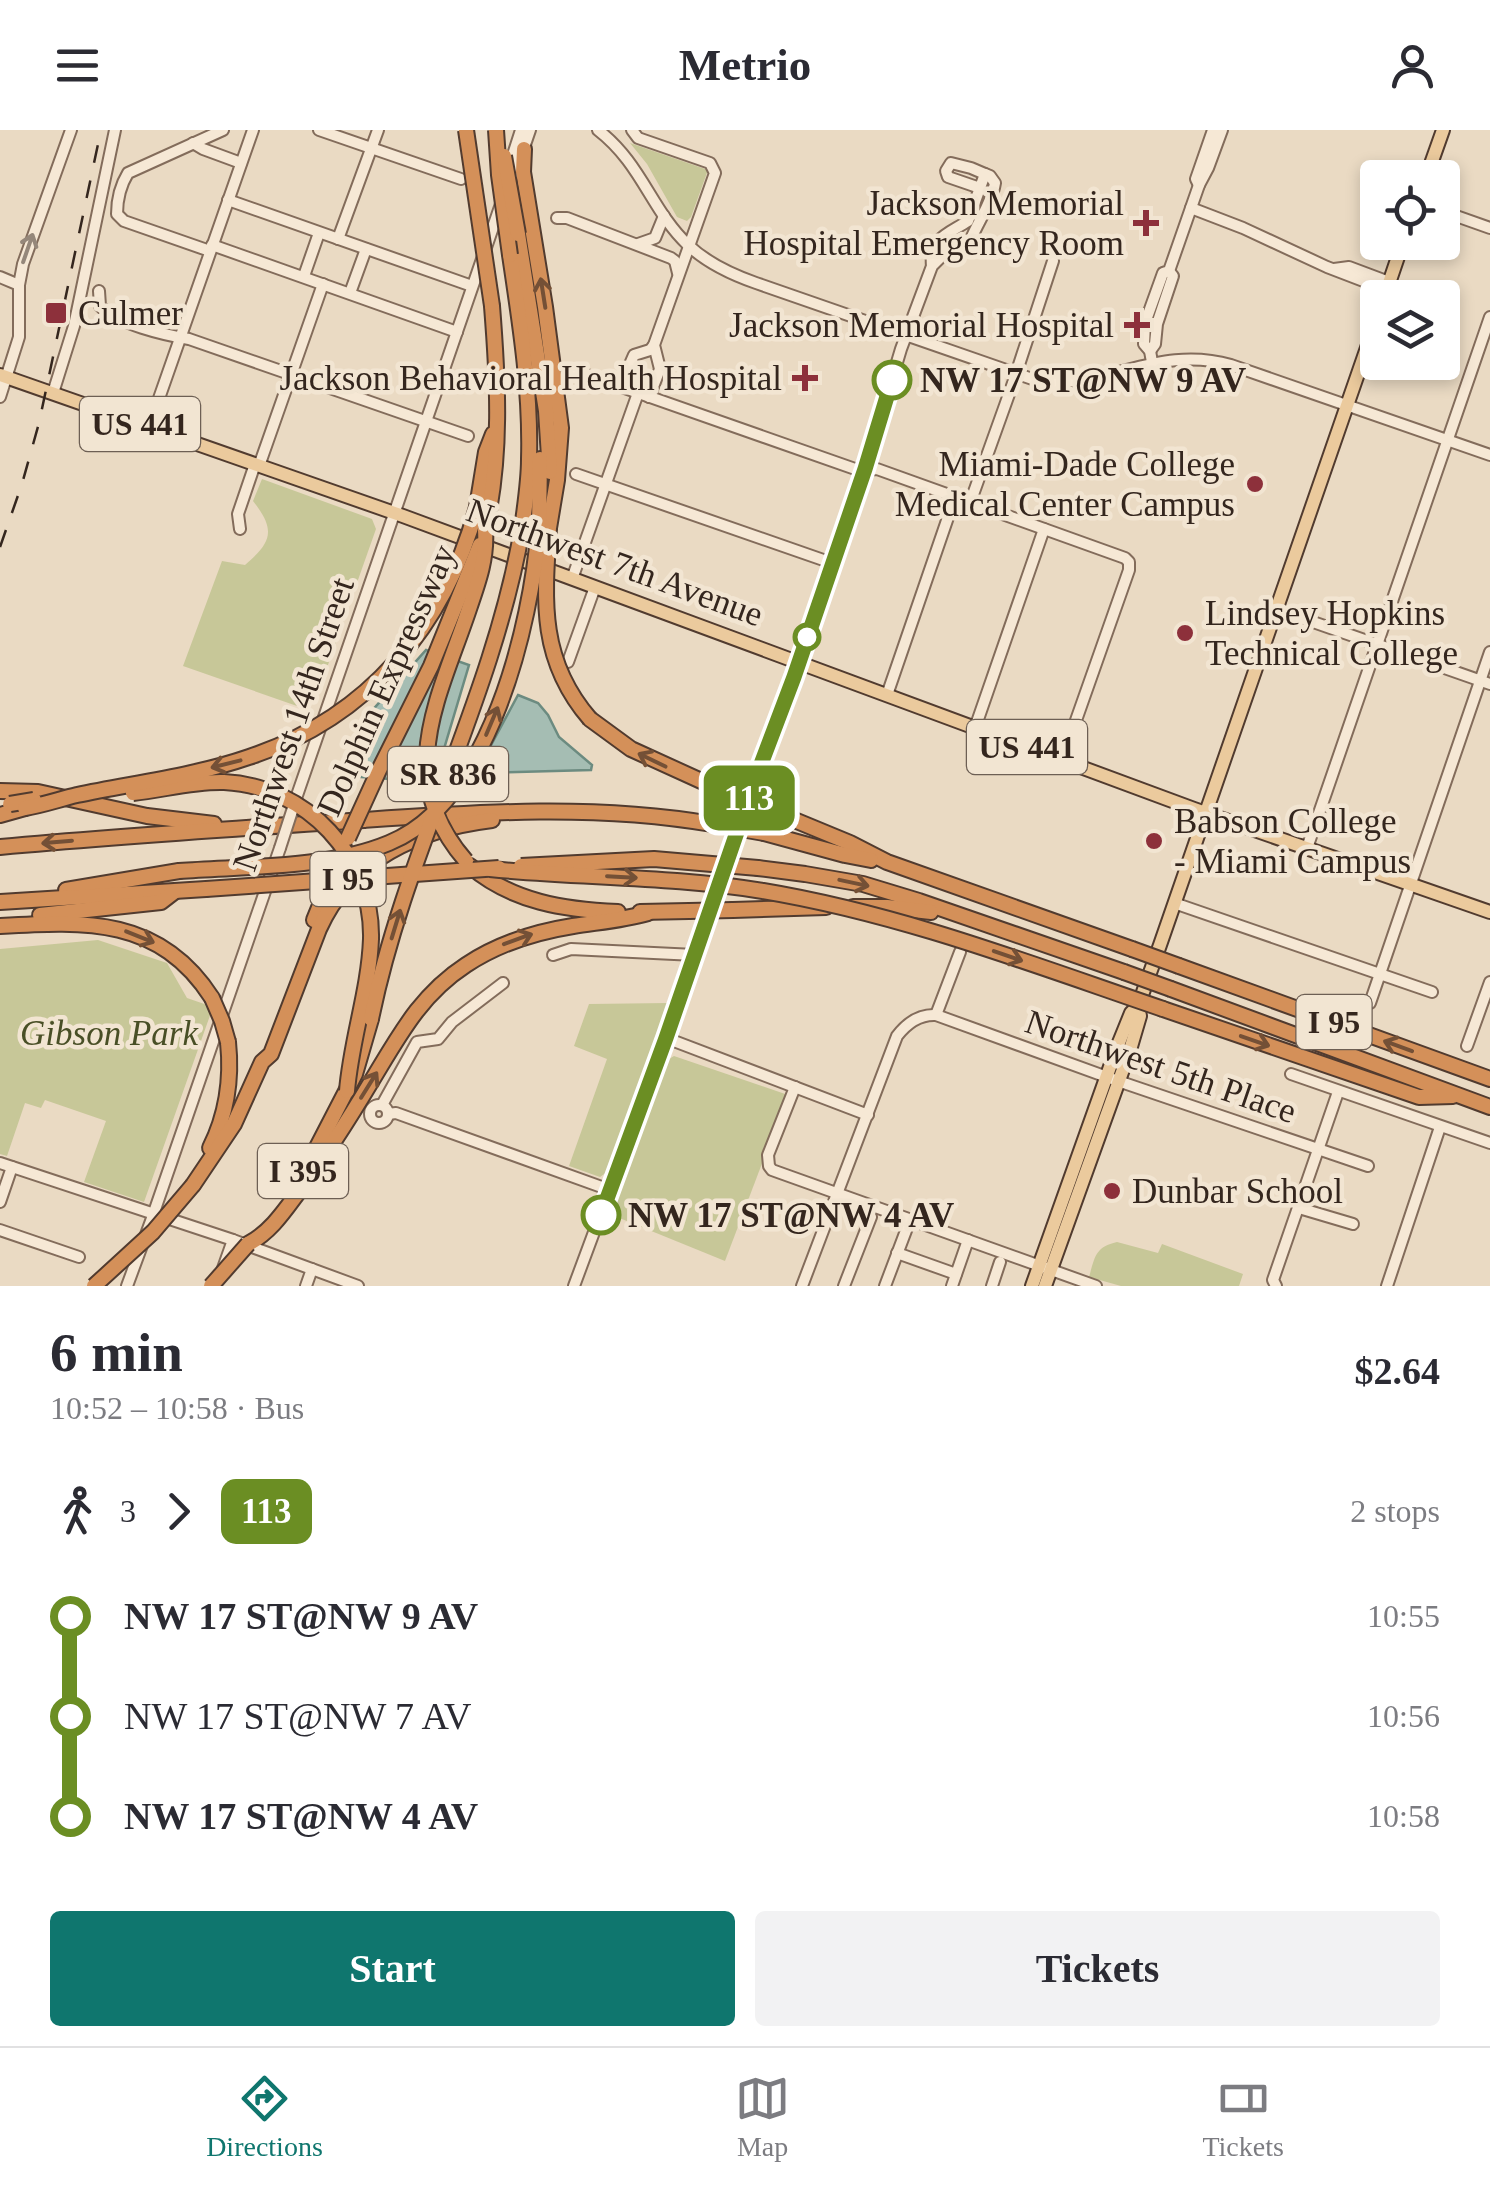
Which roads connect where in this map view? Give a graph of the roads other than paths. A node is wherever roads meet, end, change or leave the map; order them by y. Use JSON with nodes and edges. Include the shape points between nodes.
{"nodes":[{"id":1,"x":71,"y":130,"type":"edge"},
{"id":2,"x":115,"y":130,"type":"edge"},
{"id":3,"x":223,"y":130,"type":"edge"},
{"id":4,"x":253,"y":130,"type":"edge"},
{"id":5,"x":319,"y":130,"type":"edge"},
{"id":6,"x":378,"y":130,"type":"edge"},
{"id":7,"x":466,"y":130,"type":"edge"},
{"id":8,"x":497,"y":130,"type":"edge"},
{"id":9,"x":521,"y":130,"type":"edge"},
{"id":10,"x":530,"y":130,"type":"edge"},
{"id":11,"x":598,"y":130,"type":"edge"},
{"id":12,"x":1214,"y":130,"type":"edge"},
{"id":13,"x":1222,"y":130,"type":"edge"},
{"id":14,"x":1442,"y":130,"type":"edge"},
{"id":15,"x":632,"y":131,"type":"edge"},
{"id":16,"x":193,"y":142,"type":"junction"},
{"id":17,"x":371,"y":148,"type":"junction"},
{"id":18,"x":524,"y":148,"type":"junction"},
{"id":19,"x":1432,"y":160,"type":"edge"},
{"id":20,"x":241,"y":163,"type":"junction"},
{"id":21,"x":985,"y":174,"type":"junction"},
{"id":22,"x":461,"y":179,"type":"dead end"},
{"id":23,"x":510,"y":179,"type":"junction"},
{"id":24,"x":1198,"y":185,"type":"junction"},
{"id":25,"x":980,"y":188,"type":"junction"},
{"id":26,"x":228,"y":200,"type":"junction"},
{"id":27,"x":1190,"y":208,"type":"junction"},
{"id":28,"x":664,"y":216,"type":"junction"},
{"id":29,"x":1460,"y":217,"type":"edge"},
{"id":30,"x":557,"y":218,"type":"dead end"},
{"id":31,"x":1490,"y":228,"type":"edge"},
{"id":32,"x":955,"y":229,"type":"junction"},
{"id":33,"x":319,"y":232,"type":"junction"},
{"id":34,"x":338,"y":239,"type":"junction"},
{"id":35,"x":965,"y":243,"type":"junction"},
{"id":36,"x":638,"y":244,"type":"junction"},
{"id":37,"x":689,"y":246,"type":"junction"},
{"id":38,"x":211,"y":248,"type":"junction"},
{"id":39,"x":366,"y":249,"type":"junction"},
{"id":40,"x":1053,"y":260,"type":"dead end"},
{"id":41,"x":932,"y":266,"type":"junction"},
{"id":42,"x":678,"y":275,"type":"junction"},
{"id":43,"x":304,"y":276,"type":"junction"},
{"id":44,"x":0,"y":277,"type":"edge"},
{"id":45,"x":1360,"y":280,"type":"edge"},
{"id":46,"x":323,"y":284,"type":"junction"},
{"id":47,"x":20,"y":285,"type":"junction"},
{"id":48,"x":472,"y":286,"type":"junction"},
{"id":49,"x":99,"y":291,"type":"dead end"},
{"id":50,"x":350,"y":293,"type":"junction"},
{"id":51,"x":1490,"y":316,"type":"edge"},
{"id":52,"x":457,"y":332,"type":"junction"},
{"id":53,"x":907,"y":335,"type":"junction"},
{"id":54,"x":180,"y":338,"type":"junction"},
{"id":55,"x":522,"y":340,"type":"junction"},
{"id":56,"x":1486,"y":340,"type":"edge"},
{"id":57,"x":654,"y":345,"type":"junction"},
{"id":58,"x":1151,"y":357,"type":"junction"},
{"id":59,"x":1360,"y":367,"type":"edge"},
{"id":60,"x":576,"y":371,"type":"dead end"},
{"id":61,"x":1016,"y":373,"type":"junction"},
{"id":62,"x":291,"y":375,"type":"junction"},
{"id":63,"x":3,"y":376,"type":"edge"},
{"id":64,"x":620,"y":387,"type":"junction"},
{"id":65,"x":53,"y":393,"type":"junction"},
{"id":66,"x":643,"y":395,"type":"junction"},
{"id":67,"x":0,"y":396,"type":"edge"},
{"id":68,"x":1346,"y":406,"type":"junction"},
{"id":69,"x":425,"y":422,"type":"junction"},
{"id":70,"x":148,"y":428,"type":"junction"},
{"id":71,"x":468,"y":436,"type":"dead end"},
{"id":72,"x":1449,"y":440,"type":"junction"},
{"id":73,"x":1490,"y":455,"type":"edge"},
{"id":74,"x":257,"y":465,"type":"junction"},
{"id":75,"x":865,"y":469,"type":"junction"},
{"id":76,"x":576,"y":474,"type":"dead end"},
{"id":77,"x":605,"y":484,"type":"junction"},
{"id":78,"x":955,"y":498,"type":"junction"},
{"id":79,"x":970,"y":503,"type":"junction"},
{"id":80,"x":483,"y":509,"type":"junction"},
{"id":81,"x":394,"y":512,"type":"junction"},
{"id":82,"x":544,"y":528,"type":"junction"},
{"id":83,"x":240,"y":529,"type":"dead end"},
{"id":84,"x":1044,"y":529,"type":"junction"},
{"id":85,"x":485,"y":530,"type":"junction"},
{"id":86,"x":832,"y":564,"type":"junction"},
{"id":87,"x":572,"y":578,"type":"junction"},
{"id":88,"x":595,"y":587,"type":"junction"},
{"id":89,"x":1276,"y":609,"type":"junction"},
{"id":90,"x":1377,"y":645,"type":"junction"},
{"id":91,"x":1490,"y":652,"type":"edge"},
{"id":92,"x":568,"y":662,"type":"dead end"},
{"id":93,"x":798,"y":662,"type":"junction"},
{"id":94,"x":1485,"y":682,"type":"edge"},
{"id":95,"x":887,"y":695,"type":"junction"},
{"id":96,"x":975,"y":728,"type":"junction"},
{"id":97,"x":1062,"y":760,"type":"junction"},
{"id":98,"x":0,"y":790,"type":"edge"},
{"id":99,"x":80,"y":795,"type":"junction"},
{"id":100,"x":9,"y":808,"type":"edge"},
{"id":101,"x":526,"y":811,"type":"junction"},
{"id":102,"x":1205,"y":813,"type":"junction"},
{"id":103,"x":224,"y":829,"type":"junction"},
{"id":104,"x":0,"y":847,"type":"edge"},
{"id":105,"x":1308,"y":848,"type":"junction"},
{"id":106,"x":887,"y":862,"type":"junction"},
{"id":107,"x":490,"y":869,"type":"junction"},
{"id":108,"x":1410,"y":884,"type":"junction"},
{"id":109,"x":178,"y":892,"type":"junction"},
{"id":110,"x":46,"y":898,"type":"junction"},
{"id":111,"x":0,"y":902,"type":"edge"},
{"id":112,"x":1174,"y":903,"type":"junction"},
{"id":113,"x":648,"y":912,"type":"junction"},
{"id":114,"x":1490,"y":912,"type":"edge"},
{"id":115,"x":0,"y":919,"type":"edge"},
{"id":116,"x":966,"y":919,"type":"junction"},
{"id":117,"x":0,"y":926,"type":"edge"},
{"id":118,"x":960,"y":952,"type":"dead end"},
{"id":119,"x":553,"y":955,"type":"dead end"},
{"id":120,"x":695,"y":955,"type":"junction"},
{"id":121,"x":1380,"y":975,"type":"junction"},
{"id":122,"x":503,"y":982,"type":"dead end"},
{"id":123,"x":1490,"y":982,"type":"edge"},
{"id":124,"x":1432,"y":992,"type":"dead end"},
{"id":125,"x":1370,"y":1003,"type":"dead end"},
{"id":126,"x":936,"y":1015,"type":"junction"},
{"id":127,"x":666,"y":1038,"type":"junction"},
{"id":128,"x":1467,"y":1046,"type":"dead end"},
{"id":129,"x":262,"y":1062,"type":"junction"},
{"id":130,"x":1291,"y":1074,"type":"dead end"},
{"id":131,"x":1112,"y":1079,"type":"junction"},
{"id":132,"x":1490,"y":1079,"type":"edge"},
{"id":133,"x":795,"y":1087,"type":"junction"},
{"id":134,"x":348,"y":1091,"type":"junction"},
{"id":135,"x":1338,"y":1092,"type":"junction"},
{"id":136,"x":1460,"y":1096,"type":"junction"},
{"id":137,"x":1490,"y":1106,"type":"edge"},
{"id":138,"x":868,"y":1114,"type":"junction"},
{"id":139,"x":1440,"y":1127,"type":"junction"},
{"id":140,"x":1490,"y":1143,"type":"edge"},
{"id":141,"x":1319,"y":1149,"type":"junction"},
{"id":142,"x":207,"y":1161,"type":"junction"},
{"id":143,"x":6,"y":1165,"type":"edge"},
{"id":144,"x":1368,"y":1166,"type":"dead end"},
{"id":145,"x":610,"y":1190,"type":"junction"},
{"id":146,"x":838,"y":1194,"type":"junction"},
{"id":147,"x":0,"y":1202,"type":"edge"},
{"id":148,"x":1299,"y":1208,"type":"junction"},
{"id":149,"x":154,"y":1214,"type":"junction"},
{"id":150,"x":871,"y":1216,"type":"dead end"},
{"id":151,"x":910,"y":1220,"type":"junction"},
{"id":152,"x":1354,"y":1224,"type":"dead end"},
{"id":153,"x":0,"y":1230,"type":"edge"},
{"id":154,"x":968,"y":1240,"type":"junction"},
{"id":155,"x":240,"y":1242,"type":"junction"},
{"id":156,"x":897,"y":1253,"type":"junction"},
{"id":157,"x":79,"y":1257,"type":"dead end"},
{"id":158,"x":1000,"y":1262,"type":"dead end"},
{"id":159,"x":312,"y":1268,"type":"junction"},
{"id":160,"x":1045,"y":1268,"type":"junction"},
{"id":161,"x":956,"y":1274,"type":"junction"},
{"id":162,"x":1275,"y":1283,"type":"edge"},
{"id":163,"x":94,"y":1286,"type":"edge"},
{"id":164,"x":127,"y":1286,"type":"edge"},
{"id":165,"x":214,"y":1286,"type":"edge"},
{"id":166,"x":306,"y":1286,"type":"edge"},
{"id":167,"x":358,"y":1286,"type":"edge"},
{"id":168,"x":574,"y":1286,"type":"edge"},
{"id":169,"x":802,"y":1286,"type":"edge"},
{"id":170,"x":844,"y":1286,"type":"edge"},
{"id":171,"x":885,"y":1286,"type":"edge"},
{"id":172,"x":952,"y":1286,"type":"edge"},
{"id":173,"x":992,"y":1286,"type":"edge"},
{"id":174,"x":1032,"y":1286,"type":"edge"},
{"id":175,"x":1045,"y":1286,"type":"edge"},
{"id":176,"x":1096,"y":1286,"type":"edge"},
{"id":177,"x":1387,"y":1286,"type":"edge"}],
"edges":[{"from":47,"to":1,"type":"street","one_way":true},
{"from":2,"to":65,"type":"street"},
{"from":3,"to":16,"type":"street"},
{"from":4,"to":20,"type":"street"},
{"from":5,"to":17,"type":"street"},
{"from":6,"to":17,"type":"street"},
{"from":7,"to":80,"type":"highway","bridge":true,"via":[[497,364],[497,424],[486,452]]},
{"from":8,"to":55,"type":"highway","name":"Dolphin Expressway","number":"SR 836","bridge":true},
{"from":8,"to":82,"type":"highway","bridge":true,"via":[[546,411]]},
{"from":9,"to":23,"type":"street","name":"Northwest 14th Street"},
{"from":10,"to":18,"type":"street","name":"Northwest 14th Street"},
{"from":11,"to":28,"type":"street","via":[[629,159]]},
{"from":12,"to":24,"type":"street"},
{"from":13,"to":24,"type":"street"},
{"from":14,"to":19,"type":"main road"},
{"from":15,"to":37,"type":"street","via":[[714,170]]},
{"from":16,"to":20,"type":"street"},
{"from":16,"to":38,"type":"street","via":[[128,173],[117,214],[135,226]]},
{"from":17,"to":22,"type":"street"},
{"from":17,"to":34,"type":"street"},
{"from":18,"to":23,"type":"street","name":"Northwest 14th Street"},
{"from":82,"to":18,"type":"highway","one_way":true,"via":[[561,428]]},
{"from":20,"to":26,"type":"street"},
{"from":21,"to":25,"type":"street"},
{"from":21,"to":25,"type":"street","via":[[951,163],[946,172]]},
{"from":21,"to":35,"type":"street","via":[[994,180],[993,192]]},
{"from":23,"to":48,"type":"street","name":"Northwest 14th Street"},
{"from":24,"to":27,"type":"street"},
{"from":25,"to":32,"type":"street","via":[[969,219]]},
{"from":26,"to":33,"type":"street"},
{"from":26,"to":38,"type":"street"},
{"from":27,"to":45,"type":"street"},
{"from":27,"to":58,"type":"street","via":[[1145,323]]},
{"from":28,"to":36,"type":"street","via":[[654,238]]},
{"from":28,"to":37,"type":"street"},
{"from":29,"to":31,"type":"street"},
{"from":30,"to":36,"type":"street"},
{"from":32,"to":35,"type":"street","via":[[964,230]]},
{"from":32,"to":41,"type":"street","via":[[937,243]]},
{"from":33,"to":34,"type":"street"},
{"from":33,"to":43,"type":"street"},
{"from":34,"to":39,"type":"street"},
{"from":35,"to":41,"type":"street"},
{"from":36,"to":42,"type":"street","via":[[673,259]]},
{"from":37,"to":42,"type":"street"},
{"from":37,"to":53,"type":"street","via":[[742,278]]},
{"from":38,"to":43,"type":"street"},
{"from":38,"to":54,"type":"street"},
{"from":39,"to":48,"type":"street"},
{"from":39,"to":50,"type":"street"},
{"from":40,"to":61,"type":"street"},
{"from":41,"to":53,"type":"street"},
{"from":42,"to":57,"type":"street"},
{"from":43,"to":46,"type":"street"},
{"from":44,"to":47,"type":"street"},
{"from":46,"to":50,"type":"street"},
{"from":46,"to":62,"type":"street"},
{"from":47,"to":63,"type":"street","via":[[19,332]]},
{"from":48,"to":52,"type":"street","name":"Northwest 14th Street"},
{"from":49,"to":54,"type":"street","via":[[100,306],[109,314]]},
{"from":50,"to":52,"type":"street"},
{"from":51,"to":56,"type":"street"},
{"from":52,"to":69,"type":"street","name":"Northwest 14th Street"},
{"from":53,"to":61,"type":"street"},
{"from":53,"to":75,"type":"street"},
{"from":54,"to":62,"type":"street"},
{"from":54,"to":70,"type":"street"},
{"from":55,"to":82,"type":"highway","via":[[539,436]]},
{"from":134,"to":55,"type":"highway","name":"Dolphin Expressway","number":"SR 836","one_way":true,"bridge":true,"via":[[401,908],[505,608],[529,459]]},
{"from":56,"to":72,"type":"street"},
{"from":57,"to":64,"type":"street","via":[[634,355]]},
{"from":57,"to":66,"type":"street","via":[[660,368]]},
{"from":58,"to":61,"type":"street","via":[[1096,379],[1059,383]]},
{"from":58,"to":68,"type":"street","via":[[1218,361]]},
{"from":59,"to":68,"type":"main road"},
{"from":60,"to":64,"type":"street"},
{"from":61,"to":79,"type":"street"},
{"from":62,"to":69,"type":"street"},
{"from":62,"to":74,"type":"street"},
{"from":63,"to":65,"type":"main road","name":"Northwest 7th Avenue","number":"US 441"},
{"from":63,"to":67,"type":"street"},
{"from":64,"to":66,"type":"street"},
{"from":65,"to":70,"type":"main road","name":"Northwest 7th Avenue","number":"US 441"},
{"from":66,"to":75,"type":"street"},
{"from":66,"to":77,"type":"street"},
{"from":68,"to":72,"type":"street"},
{"from":68,"to":89,"type":"main road"},
{"from":69,"to":71,"type":"street"},
{"from":69,"to":81,"type":"street","name":"Northwest 14th Street"},
{"from":70,"to":74,"type":"main road","name":"Northwest 7th Avenue","number":"US 441"},
{"from":72,"to":73,"type":"street"},
{"from":72,"to":90,"type":"street"},
{"from":74,"to":81,"type":"main road","name":"Northwest 7th Avenue","number":"US 441"},
{"from":74,"to":83,"type":"street","via":[[238,514]]},
{"from":75,"to":78,"type":"street"},
{"from":75,"to":86,"type":"street"},
{"from":76,"to":77,"type":"street"},
{"from":77,"to":86,"type":"street"},
{"from":77,"to":87,"type":"street"},
{"from":78,"to":79,"type":"street"},
{"from":78,"to":95,"type":"street"},
{"from":79,"to":84,"type":"street"},
{"from":80,"to":85,"type":"highway","name":"Dolphin Expressway"},
{"from":80,"to":99,"type":"highway","one_way":true,"bridge":true,"via":[[437,608],[403,655],[353,702],[248,758]]},
{"from":81,"to":87,"type":"main road","name":"Northwest 7th Avenue","number":"US 441"},
{"from":81,"to":149,"type":"street","name":"Northwest 14th Street","bridge":true},
{"from":106,"to":82,"type":"highway","one_way":true,"bridge":true,"via":[[631,749],[590,719],[566,686],[551,648]]},
{"from":110,"to":82,"type":"highway","one_way":true,"bridge":true,"via":[[178,871],[359,853],[405,835],[437,810],[474,759],[505,688]]},
{"from":84,"to":96,"type":"street"},
{"from":84,"to":97,"type":"street","via":[[1124,558],[1130,570]]},
{"from":85,"to":113,"type":"highway","bridge":true,"via":[[484,562],[428,734],[428,788],[440,824],[466,861],[498,886],[540,902]]},
{"from":85,"to":129,"type":"highway","name":"Dolphin Expressway","bridge":true,"via":[[431,666],[348,838]]},
{"from":86,"to":93,"type":"street"},
{"from":87,"to":88,"type":"main road","name":"Northwest 7th Avenue","number":"US 441"},
{"from":88,"to":92,"type":"street"},
{"from":88,"to":93,"type":"main road","name":"Northwest 7th Avenue","number":"US 441"},
{"from":89,"to":90,"type":"street"},
{"from":89,"to":102,"type":"main road"},
{"from":90,"to":94,"type":"street"},
{"from":90,"to":105,"type":"street"},
{"from":91,"to":94,"type":"street"},
{"from":93,"to":95,"type":"main road","name":"Northwest 7th Avenue","number":"US 441"},
{"from":93,"to":120,"type":"street"},
{"from":94,"to":108,"type":"street"},
{"from":95,"to":96,"type":"main road","name":"Northwest 7th Avenue","number":"US 441"},
{"from":96,"to":97,"type":"main road","name":"Northwest 7th Avenue","number":"US 441"},
{"from":97,"to":102,"type":"main road","name":"Northwest 7th Avenue","number":"US 441"},
{"from":98,"to":103,"type":"highway"},
{"from":99,"to":100,"type":"highway","bridge":true},
{"from":99,"to":134,"type":"highway","bridge":true,"via":[[210,782],[245,785],[297,804],[334,835],[358,876],[370,923]]},
{"from":101,"to":103,"type":"highway","number":"I 95"},
{"from":101,"to":106,"type":"highway","number":"I 95","bridge":true,"via":[[630,813],[712,824]]},
{"from":101,"to":129,"type":"highway","via":[[418,838],[350,880],[325,915]]},
{"from":102,"to":105,"type":"main road","name":"Northwest 7th Avenue","number":"US 441"},
{"from":102,"to":112,"type":"main road"},
{"from":103,"to":104,"type":"highway","number":"I 95","one_way":true},
{"from":105,"to":108,"type":"main road","name":"Northwest 7th Avenue","number":"US 441"},
{"from":132,"to":106,"type":"highway","number":"I 95","one_way":true,"bridge":true},
{"from":107,"to":109,"type":"highway","number":"I 95","bridge":true},
{"from":107,"to":116,"type":"highway","number":"I 95","one_way":true,"bridge":true,"via":[[636,859],[758,868],[863,884]]},
{"from":107,"to":136,"type":"highway","one_way":true,"bridge":true,"via":[[681,881],[834,904],[948,935],[1418,1097]]},
{"from":108,"to":114,"type":"main road","name":"Northwest 7th Avenue","number":"US 441"},
{"from":108,"to":121,"type":"street"},
{"from":109,"to":110,"type":"highway","number":"I 95"},
{"from":109,"to":115,"type":"highway","via":[[162,902]]},
{"from":110,"to":111,"type":"highway","number":"I 95"},
{"from":112,"to":121,"type":"street"},
{"from":112,"to":131,"type":"main road"},
{"from":113,"to":116,"type":"highway","bridge":true,"via":[[887,906]]},
{"from":155,"to":113,"type":"highway","one_way":true,"via":[[263,1236],[326,1154],[412,1015],[458,970],[533,934]]},
{"from":116,"to":136,"type":"highway","number":"I 95","bridge":true},
{"from":117,"to":142,"type":"highway","one_way":true,"bridge":true,"via":[[70,923],[130,932],[162,946],[197,977],[222,1022],[230,1078]]},
{"from":118,"to":126,"type":"street"},
{"from":119,"to":120,"type":"street"},
{"from":120,"to":127,"type":"street"},
{"from":121,"to":124,"type":"street"},
{"from":121,"to":125,"type":"street"},
{"from":122,"to":145,"type":"street","via":[[438,1039],[418,1042],[385,1110]]},
{"from":123,"to":128,"type":"street"},
{"from":126,"to":131,"type":"street","name":"Northwest 5th Place"},
{"from":126,"to":138,"type":"street","via":[[926,1014],[898,1036]]},
{"from":127,"to":133,"type":"street"},
{"from":127,"to":145,"type":"street"},
{"from":129,"to":142,"type":"highway","number":"I 395","via":[[240,1112]]},
{"from":130,"to":135,"type":"street"},
{"from":131,"to":141,"type":"street","name":"Northwest 5th Place"},
{"from":131,"to":160,"type":"main road"},
{"from":133,"to":138,"type":"street"},
{"from":133,"to":146,"type":"street","via":[[768,1166]]},
{"from":134,"to":155,"type":"highway","number":"I 395","via":[[310,1161]]},
{"from":135,"to":139,"type":"street"},
{"from":135,"to":141,"type":"street"},
{"from":136,"to":137,"type":"highway","number":"I 95"},
{"from":138,"to":146,"type":"street"},
{"from":139,"to":140,"type":"street"},
{"from":139,"to":177,"type":"street"},
{"from":141,"to":144,"type":"street","name":"Northwest 5th Place"},
{"from":141,"to":148,"type":"street"},
{"from":142,"to":163,"type":"highway","number":"I 395","bridge":true,"via":[[152,1232]]},
{"from":143,"to":147,"type":"street"},
{"from":143,"to":149,"type":"street"},
{"from":145,"to":168,"type":"street"},
{"from":146,"to":151,"type":"street"},
{"from":146,"to":169,"type":"street"},
{"from":148,"to":152,"type":"street"},
{"from":148,"to":162,"type":"street"},
{"from":149,"to":155,"type":"street"},
{"from":149,"to":164,"type":"street","name":"Northwest 14th Street"},
{"from":150,"to":170,"type":"street"},
{"from":151,"to":154,"type":"street"},
{"from":151,"to":156,"type":"street"},
{"from":153,"to":157,"type":"street"},
{"from":154,"to":160,"type":"street"},
{"from":154,"to":161,"type":"street"},
{"from":155,"to":159,"type":"street"},
{"from":155,"to":165,"type":"highway","number":"I 395","bridge":true},
{"from":156,"to":161,"type":"street"},
{"from":156,"to":171,"type":"street"},
{"from":158,"to":173,"type":"street"},
{"from":159,"to":166,"type":"street"},
{"from":159,"to":167,"type":"street"},
{"from":160,"to":174,"type":"main road"},
{"from":160,"to":175,"type":"main road"},
{"from":160,"to":176,"type":"street"},
{"from":161,"to":172,"type":"street"}]}
